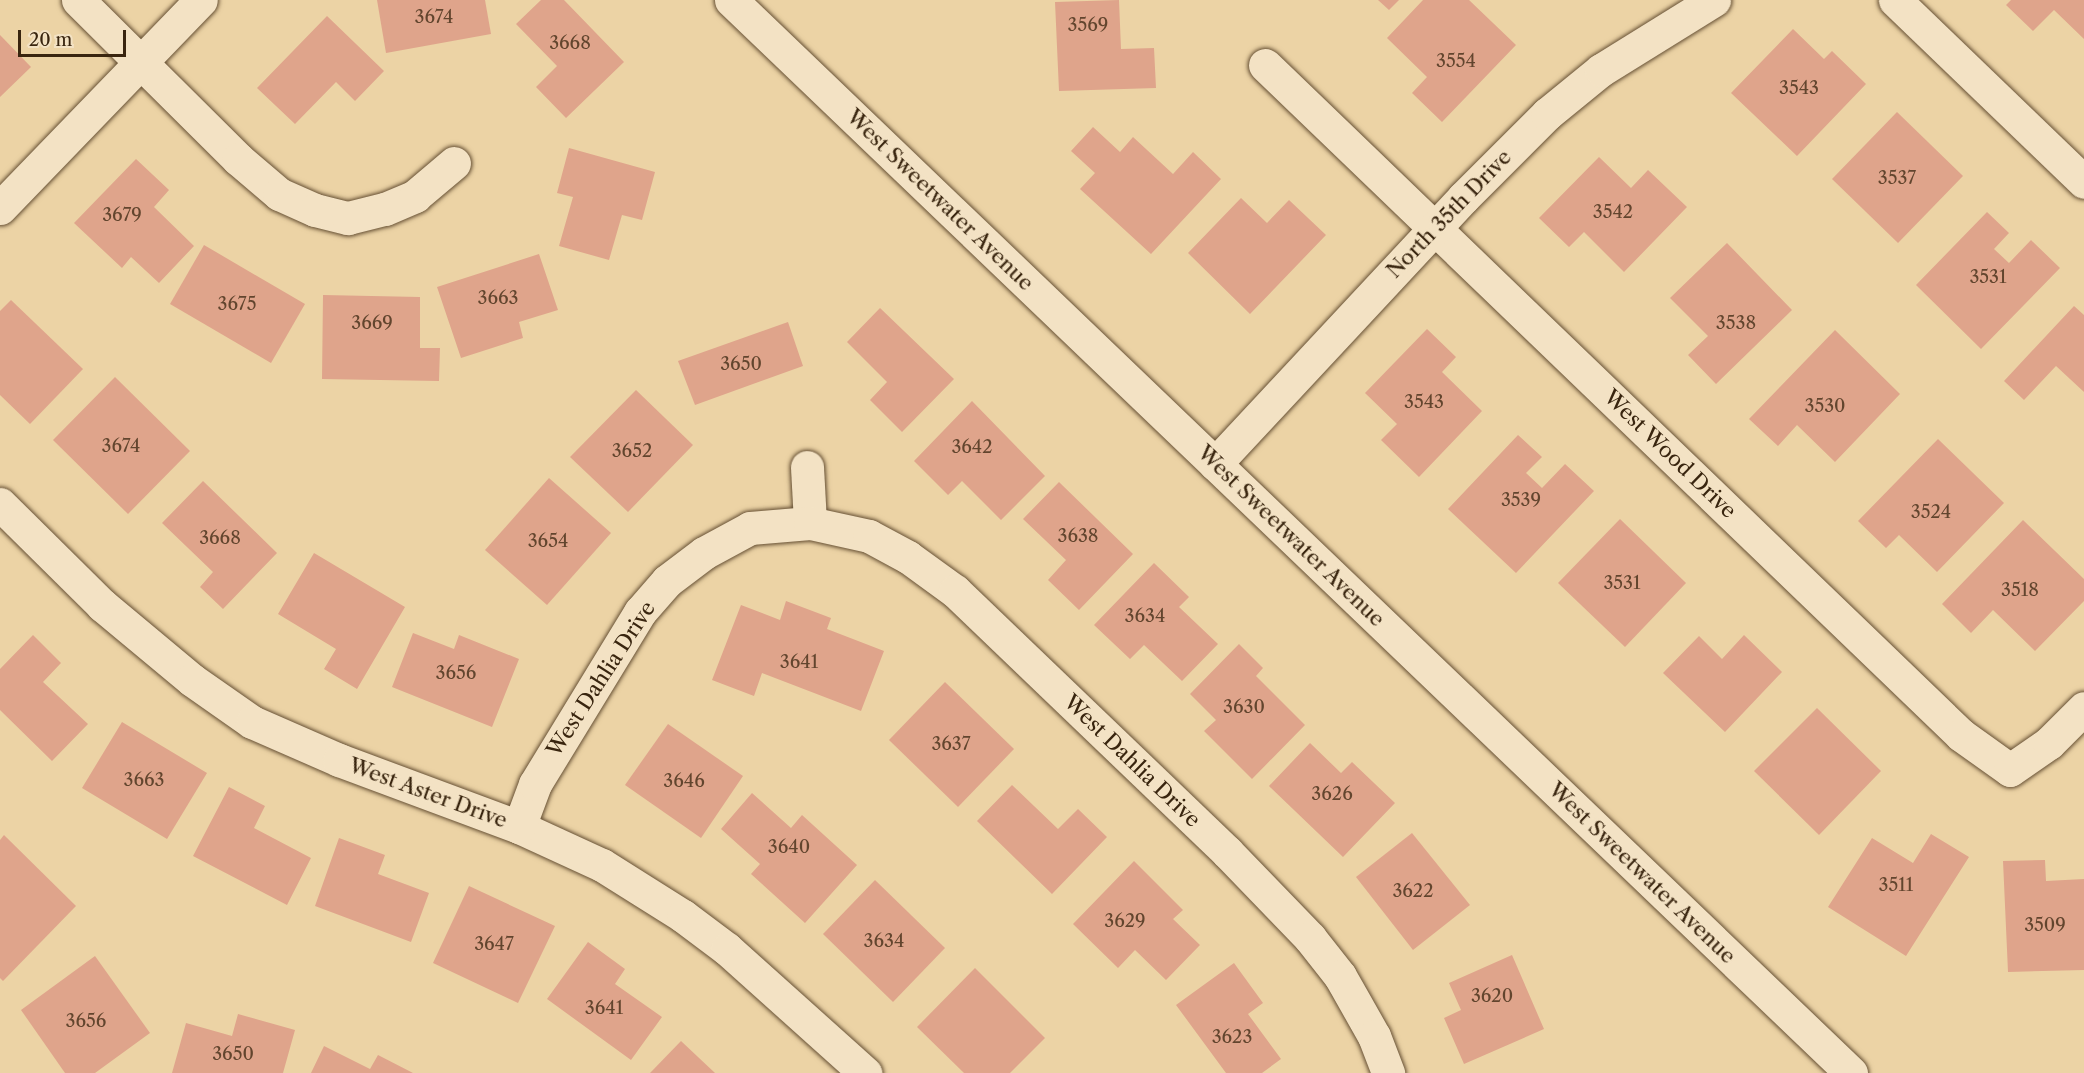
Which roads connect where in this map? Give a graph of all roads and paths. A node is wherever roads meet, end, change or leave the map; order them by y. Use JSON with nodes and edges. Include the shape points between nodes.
{"nodes":[{"id":1,"x":78,"y":0,"type":"edge"},
{"id":2,"x":201,"y":0,"type":"edge"},
{"id":3,"x":731,"y":0,"type":"edge"},
{"id":4,"x":1714,"y":0,"type":"edge"},
{"id":5,"x":1895,"y":0,"type":"edge"},
{"id":6,"x":139,"y":62,"type":"junction"},
{"id":7,"x":1265,"y":65,"type":"dead end"},
{"id":8,"x":454,"y":163,"type":"dead end"},
{"id":9,"x":2084,"y":182,"type":"edge"},
{"id":10,"x":0,"y":208,"type":"edge"},
{"id":11,"x":1434,"y":229,"type":"junction"},
{"id":12,"x":1215,"y":464,"type":"junction"},
{"id":13,"x":807,"y":467,"type":"dead end"},
{"id":14,"x":0,"y":504,"type":"edge"},
{"id":15,"x":810,"y":523,"type":"junction"},
{"id":16,"x":2084,"y":708,"type":"edge"},
{"id":17,"x":519,"y":827,"type":"junction"},
{"id":18,"x":865,"y":1073,"type":"edge"},
{"id":19,"x":1388,"y":1073,"type":"edge"},
{"id":20,"x":1851,"y":1073,"type":"edge"}],
"edges":[{"from":1,"to":6,"type":"street"},
{"from":2,"to":6,"type":"street"},
{"from":3,"to":12,"type":"street","name":"West Sweetwater Avenue"},
{"from":4,"to":11,"type":"street","name":"North 35th Drive","via":[[1601,70],[1547,114]]},
{"from":5,"to":9,"type":"street"},
{"from":6,"to":8,"type":"street","via":[[279,194],[315,210],[348,218],[385,209],[415,196]]},
{"from":6,"to":10,"type":"street"},
{"from":7,"to":11,"type":"street","name":"West Wood Drive"},
{"from":11,"to":12,"type":"street","name":"North 35th Drive"},
{"from":11,"to":16,"type":"street","name":"West Wood Drive","via":[[1961,735],[2010,770],[2049,743]]},
{"from":12,"to":20,"type":"street","name":"West Sweetwater Avenue"},
{"from":13,"to":15,"type":"street"},
{"from":14,"to":17,"type":"street","name":"West Aster Drive","via":[[102,605],[192,680],[252,722],[339,760]]},
{"from":15,"to":17,"type":"street","name":"West Dahlia Drive","via":[[750,528],[704,553],[667,581],[640,612],[535,784]]},
{"from":15,"to":19,"type":"street","name":"West Dahlia Drive","via":[[869,536],[908,557],[955,591],[1227,852],[1310,938],[1346,986],[1374,1036]]},
{"from":17,"to":18,"type":"street","name":"West Aster Drive","via":[[602,865],[683,916],[727,949]]}]}
